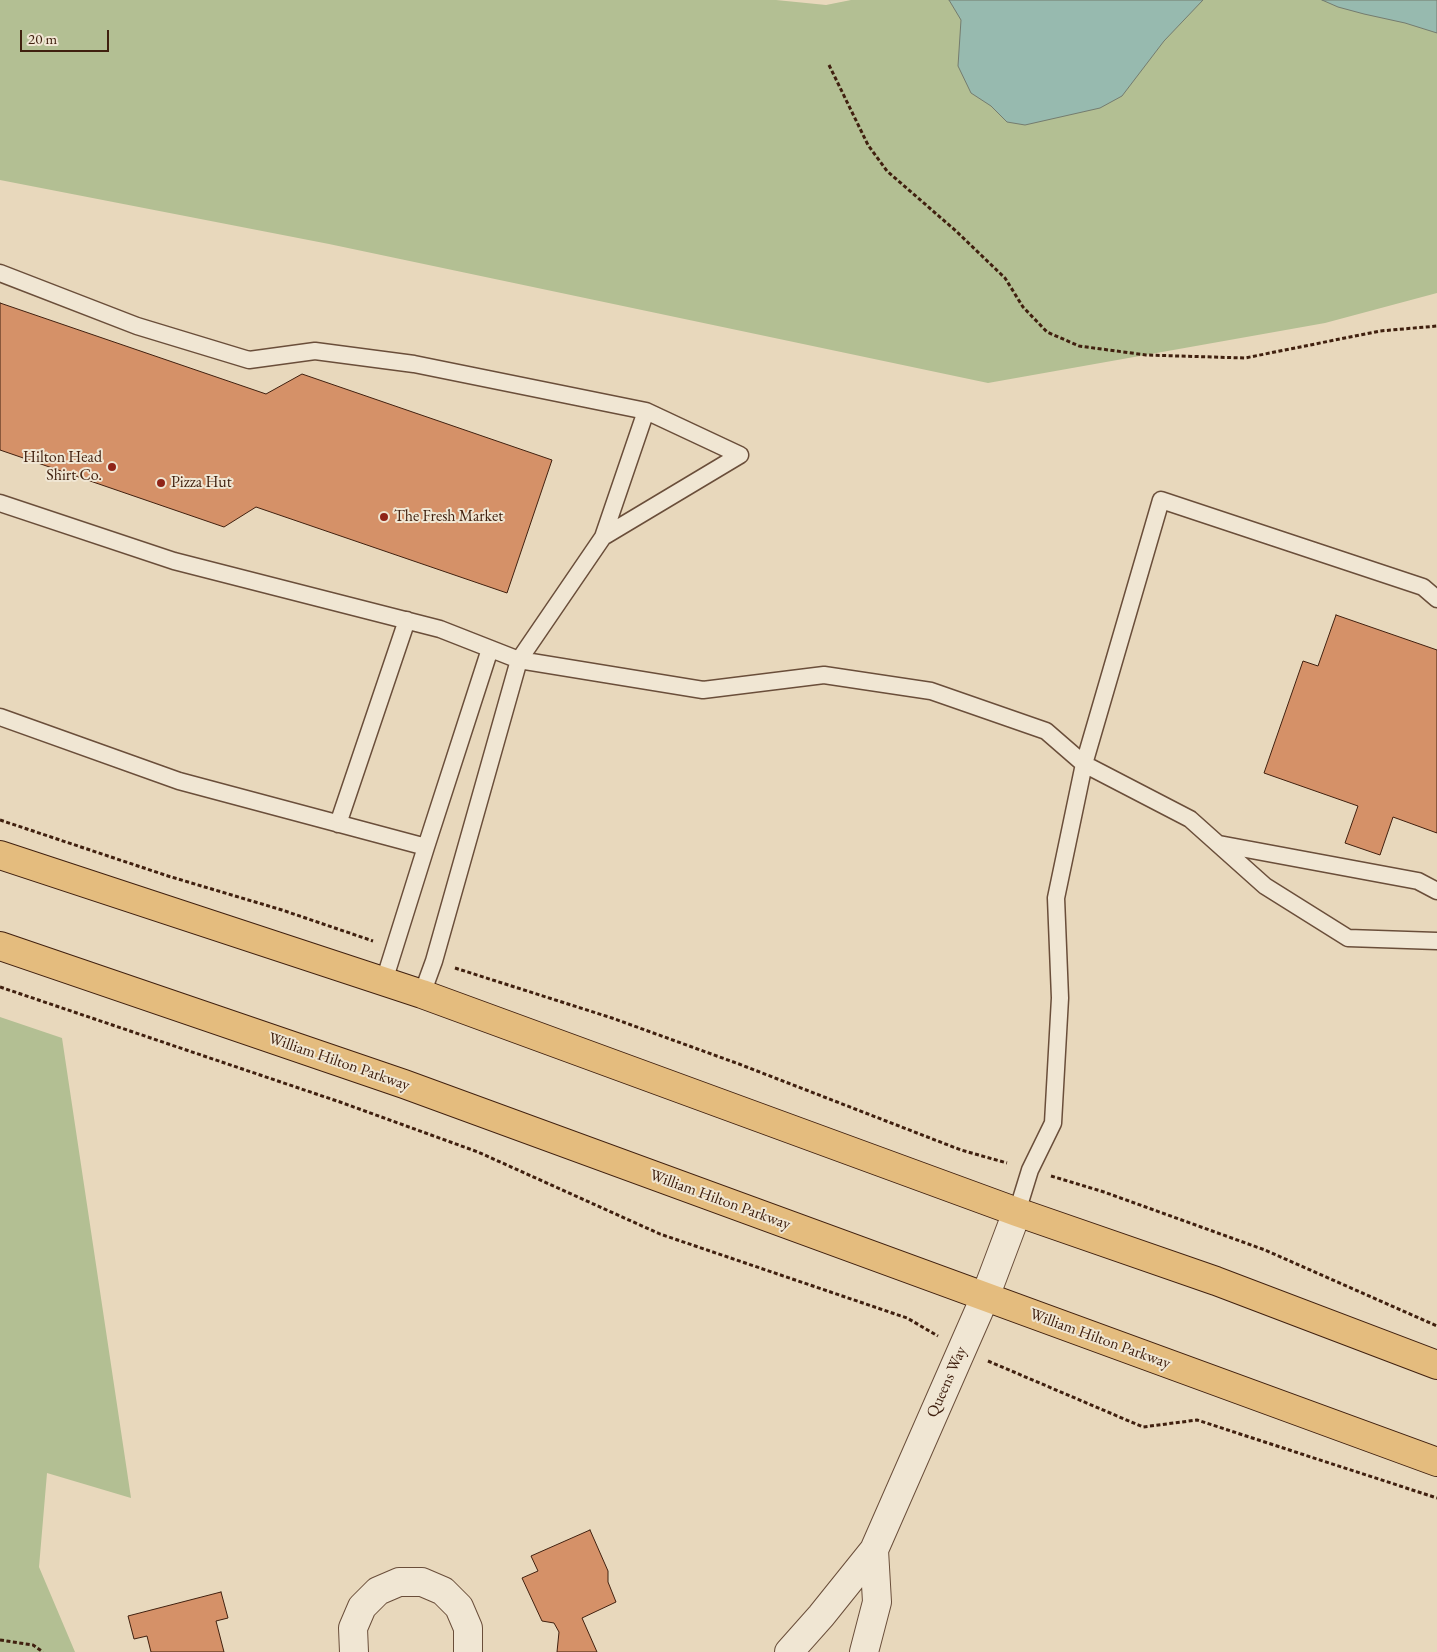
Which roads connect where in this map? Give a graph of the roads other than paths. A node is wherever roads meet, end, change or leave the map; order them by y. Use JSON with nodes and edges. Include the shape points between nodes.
{"nodes":[{"id":1,"x":0,"y":273,"type":"edge"},
{"id":2,"x":646,"y":411,"type":"junction"},
{"id":3,"x":0,"y":503,"type":"edge"},
{"id":4,"x":603,"y":537,"type":"junction"},
{"id":5,"x":1437,"y":599,"type":"edge"},
{"id":6,"x":406,"y":620,"type":"junction"},
{"id":7,"x":490,"y":649,"type":"junction"},
{"id":8,"x":519,"y":660,"type":"junction"},
{"id":9,"x":0,"y":717,"type":"edge"},
{"id":10,"x":1084,"y":764,"type":"junction"},
{"id":11,"x":338,"y":824,"type":"junction"},
{"id":12,"x":1219,"y":844,"type":"junction"},
{"id":13,"x":426,"y":847,"type":"junction"},
{"id":14,"x":0,"y":855,"type":"edge"},
{"id":15,"x":1437,"y":891,"type":"edge"},
{"id":16,"x":1437,"y":941,"type":"edge"},
{"id":17,"x":0,"y":946,"type":"edge"},
{"id":18,"x":384,"y":982,"type":"junction"},
{"id":19,"x":422,"y":994,"type":"junction"},
{"id":20,"x":1017,"y":1212,"type":"junction"},
{"id":21,"x":984,"y":1297,"type":"junction"},
{"id":22,"x":1437,"y":1365,"type":"edge"},
{"id":23,"x":1437,"y":1462,"type":"edge"},
{"id":24,"x":874,"y":1550,"type":"junction"},
{"id":25,"x":354,"y":1652,"type":"edge"},
{"id":26,"x":468,"y":1652,"type":"edge"},
{"id":27,"x":789,"y":1652,"type":"edge"},
{"id":28,"x":864,"y":1652,"type":"edge"}],
"edges":[{"from":1,"to":2,"type":"lane","via":[[137,326],[249,360],[316,351],[414,364]]},
{"from":2,"to":4,"type":"lane"},
{"from":2,"to":4,"type":"lane","via":[[740,455]]},
{"from":3,"to":6,"type":"lane","via":[[174,561]]},
{"from":4,"to":8,"type":"lane"},
{"from":5,"to":10,"type":"lane","via":[[1423,587],[1161,500]]},
{"from":6,"to":7,"type":"lane","via":[[440,628]]},
{"from":6,"to":11,"type":"lane"},
{"from":7,"to":8,"type":"lane"},
{"from":7,"to":13,"type":"lane"},
{"from":8,"to":10,"type":"lane","via":[[703,690],[824,675],[931,691],[1046,731]]},
{"from":8,"to":19,"type":"lane"},
{"from":9,"to":11,"type":"lane","via":[[178,781]]},
{"from":10,"to":12,"type":"lane","via":[[1190,819]]},
{"from":10,"to":20,"type":"lane","via":[[1056,898],[1060,998],[1053,1123],[1030,1170]]},
{"from":11,"to":13,"type":"lane"},
{"from":12,"to":15,"type":"lane","via":[[1418,881]]},
{"from":12,"to":16,"type":"lane","via":[[1265,886],[1348,938]]},
{"from":13,"to":18,"type":"lane"},
{"from":14,"to":18,"type":"highway"},
{"from":17,"to":21,"type":"highway","name":"William Hilton Parkway","via":[[404,1084]]},
{"from":18,"to":19,"type":"highway"},
{"from":19,"to":20,"type":"highway"},
{"from":20,"to":21,"type":"street","name":"Queens Way"},
{"from":20,"to":22,"type":"highway","via":[[1216,1280]]},
{"from":21,"to":23,"type":"highway","name":"William Hilton Parkway"},
{"from":21,"to":24,"type":"street","name":"Queens Way"},
{"from":24,"to":27,"type":"street","name":"Queens Way"},
{"from":24,"to":28,"type":"street","name":"Queens Way","via":[[877,1602]]},
{"from":25,"to":26,"type":"street","via":[[354,1628],[362,1607],[378,1591],[399,1582],[422,1582],[443,1591],[459,1607],[468,1628]]}]}
